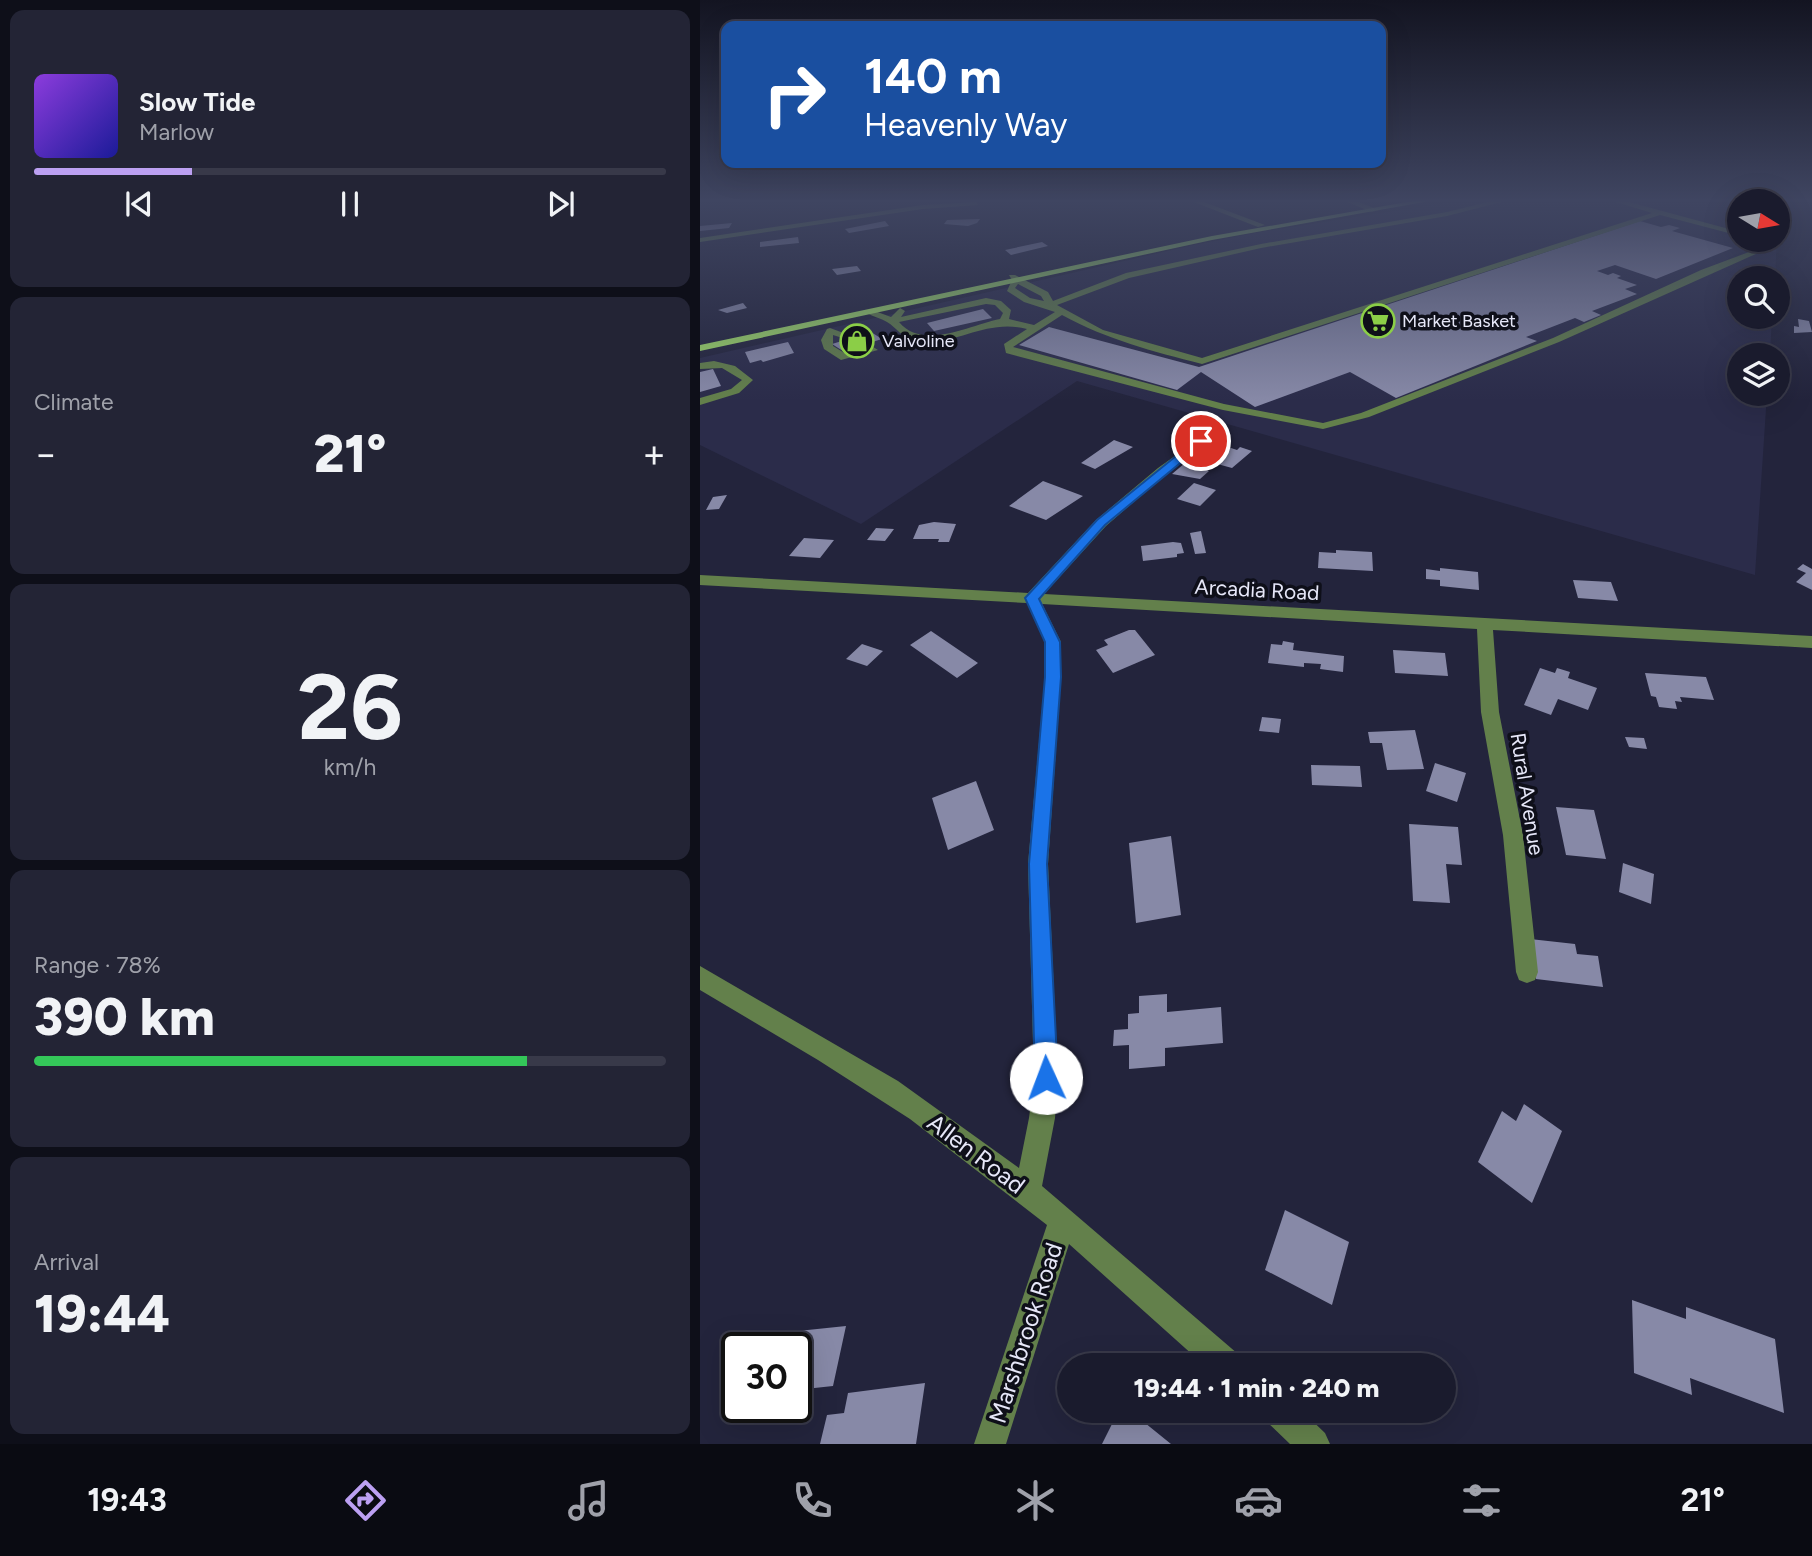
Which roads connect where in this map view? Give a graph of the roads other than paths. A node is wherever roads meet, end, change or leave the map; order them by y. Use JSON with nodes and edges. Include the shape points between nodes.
{"nodes":[{"id":1,"x":1068,"y":266,"type":"edge"},
{"id":2,"x":1075,"y":266,"type":"edge"},
{"id":3,"x":1169,"y":266,"type":"edge"},
{"id":4,"x":1494,"y":266,"type":"edge"},
{"id":5,"x":1719,"y":266,"type":"edge"},
{"id":6,"x":1014,"y":279,"type":"junction"},
{"id":7,"x":1050,"y":305,"type":"junction"},
{"id":8,"x":903,"y":307,"type":"junction"},
{"id":9,"x":1061,"y":312,"type":"junction"},
{"id":10,"x":872,"y":313,"type":"junction"},
{"id":11,"x":893,"y":321,"type":"junction"},
{"id":12,"x":1004,"y":321,"type":"junction"},
{"id":13,"x":812,"y":323,"type":"junction"},
{"id":14,"x":829,"y":326,"type":"junction"},
{"id":15,"x":1034,"y":328,"type":"junction"},
{"id":16,"x":852,"y":338,"type":"tunnel mouth"},
{"id":17,"x":864,"y":345,"type":"dead end"},
{"id":18,"x":712,"y":346,"type":"junction"},
{"id":19,"x":700,"y":348,"type":"edge"},
{"id":20,"x":714,"y":363,"type":"junction"},
{"id":21,"x":700,"y":366,"type":"edge"},
{"id":22,"x":700,"y":402,"type":"edge"},
{"id":23,"x":1221,"y":426,"type":"dead end"},
{"id":24,"x":700,"y":580,"type":"edge"},
{"id":25,"x":1032,"y":598,"type":"junction"},
{"id":26,"x":1485,"y":624,"type":"junction"},
{"id":27,"x":1812,"y":642,"type":"edge"},
{"id":28,"x":1527,"y":972,"type":"dead end"},
{"id":29,"x":700,"y":977,"type":"edge"},
{"id":30,"x":1027,"y":1193,"type":"junction"},
{"id":31,"x":1062,"y":1222,"type":"junction"},
{"id":32,"x":1213,"y":1353,"type":"edge"},
{"id":33,"x":1291,"y":1423,"type":"edge"},
{"id":34,"x":990,"y":1444,"type":"edge"},
{"id":35,"x":1314,"y":1444,"type":"edge"}],
"edges":[{"from":1,"to":6,"type":"main road"},
{"from":2,"to":6,"type":"main road"},
{"from":3,"to":7,"type":"street","via":[[1126,276]]},
{"from":4,"to":9,"type":"street","via":[[1202,361],[1128,342]]},
{"from":5,"to":15,"type":"street","via":[[1556,340],[1365,415],[1322,426],[1223,407],[1010,351],[1008,346],[1015,339]]},
{"from":6,"to":7,"type":"street","via":[[1045,294]]},
{"from":6,"to":7,"type":"street","via":[[1010,289],[1027,300]]},
{"from":6,"to":8,"type":"main road"},
{"from":6,"to":13,"type":"main road"},
{"from":7,"to":9,"type":"street"},
{"from":8,"to":10,"type":"main road"},
{"from":8,"to":11,"type":"street"},
{"from":9,"to":15,"type":"street"},
{"from":10,"to":11,"type":"street"},
{"from":10,"to":14,"type":"main road"},
{"from":11,"to":12,"type":"street","via":[[906,335],[921,338]]},
{"from":11,"to":12,"type":"street","via":[[986,301],[998,303],[1008,312]]},
{"from":12,"to":15,"type":"street"},
{"from":13,"to":14,"type":"main road"},
{"from":13,"to":18,"type":"main road"},
{"from":14,"to":16,"type":"street"},
{"from":14,"to":17,"type":"street","via":[[828,347],[845,358],[873,350]]},
{"from":18,"to":19,"type":"main road"},
{"from":18,"to":20,"type":"street"},
{"from":20,"to":21,"type":"street"},
{"from":20,"to":22,"type":"street","via":[[732,367],[748,380],[735,391]]},
{"from":23,"to":25,"type":"street","via":[[1101,523]]},
{"from":24,"to":25,"type":"street","name":"Arcadia Road"},
{"from":25,"to":26,"type":"street","name":"Arcadia Road"},
{"from":25,"to":30,"type":"street","via":[[1053,642],[1053,677],[1038,864],[1046,1078]]},
{"from":26,"to":27,"type":"street","name":"Arcadia Road"},
{"from":26,"to":28,"type":"street","name":"Rural Avenue","via":[[1490,712],[1513,835]]},
{"from":29,"to":30,"type":"street","name":"Allen Road","via":[[886,1089],[949,1131]]},
{"from":30,"to":31,"type":"street","name":"Allen Road"},
{"from":31,"to":32,"type":"street","name":"Allen Road"},
{"from":31,"to":34,"type":"street","name":"Marshbrook Road"},
{"from":33,"to":35,"type":"street"}]}
